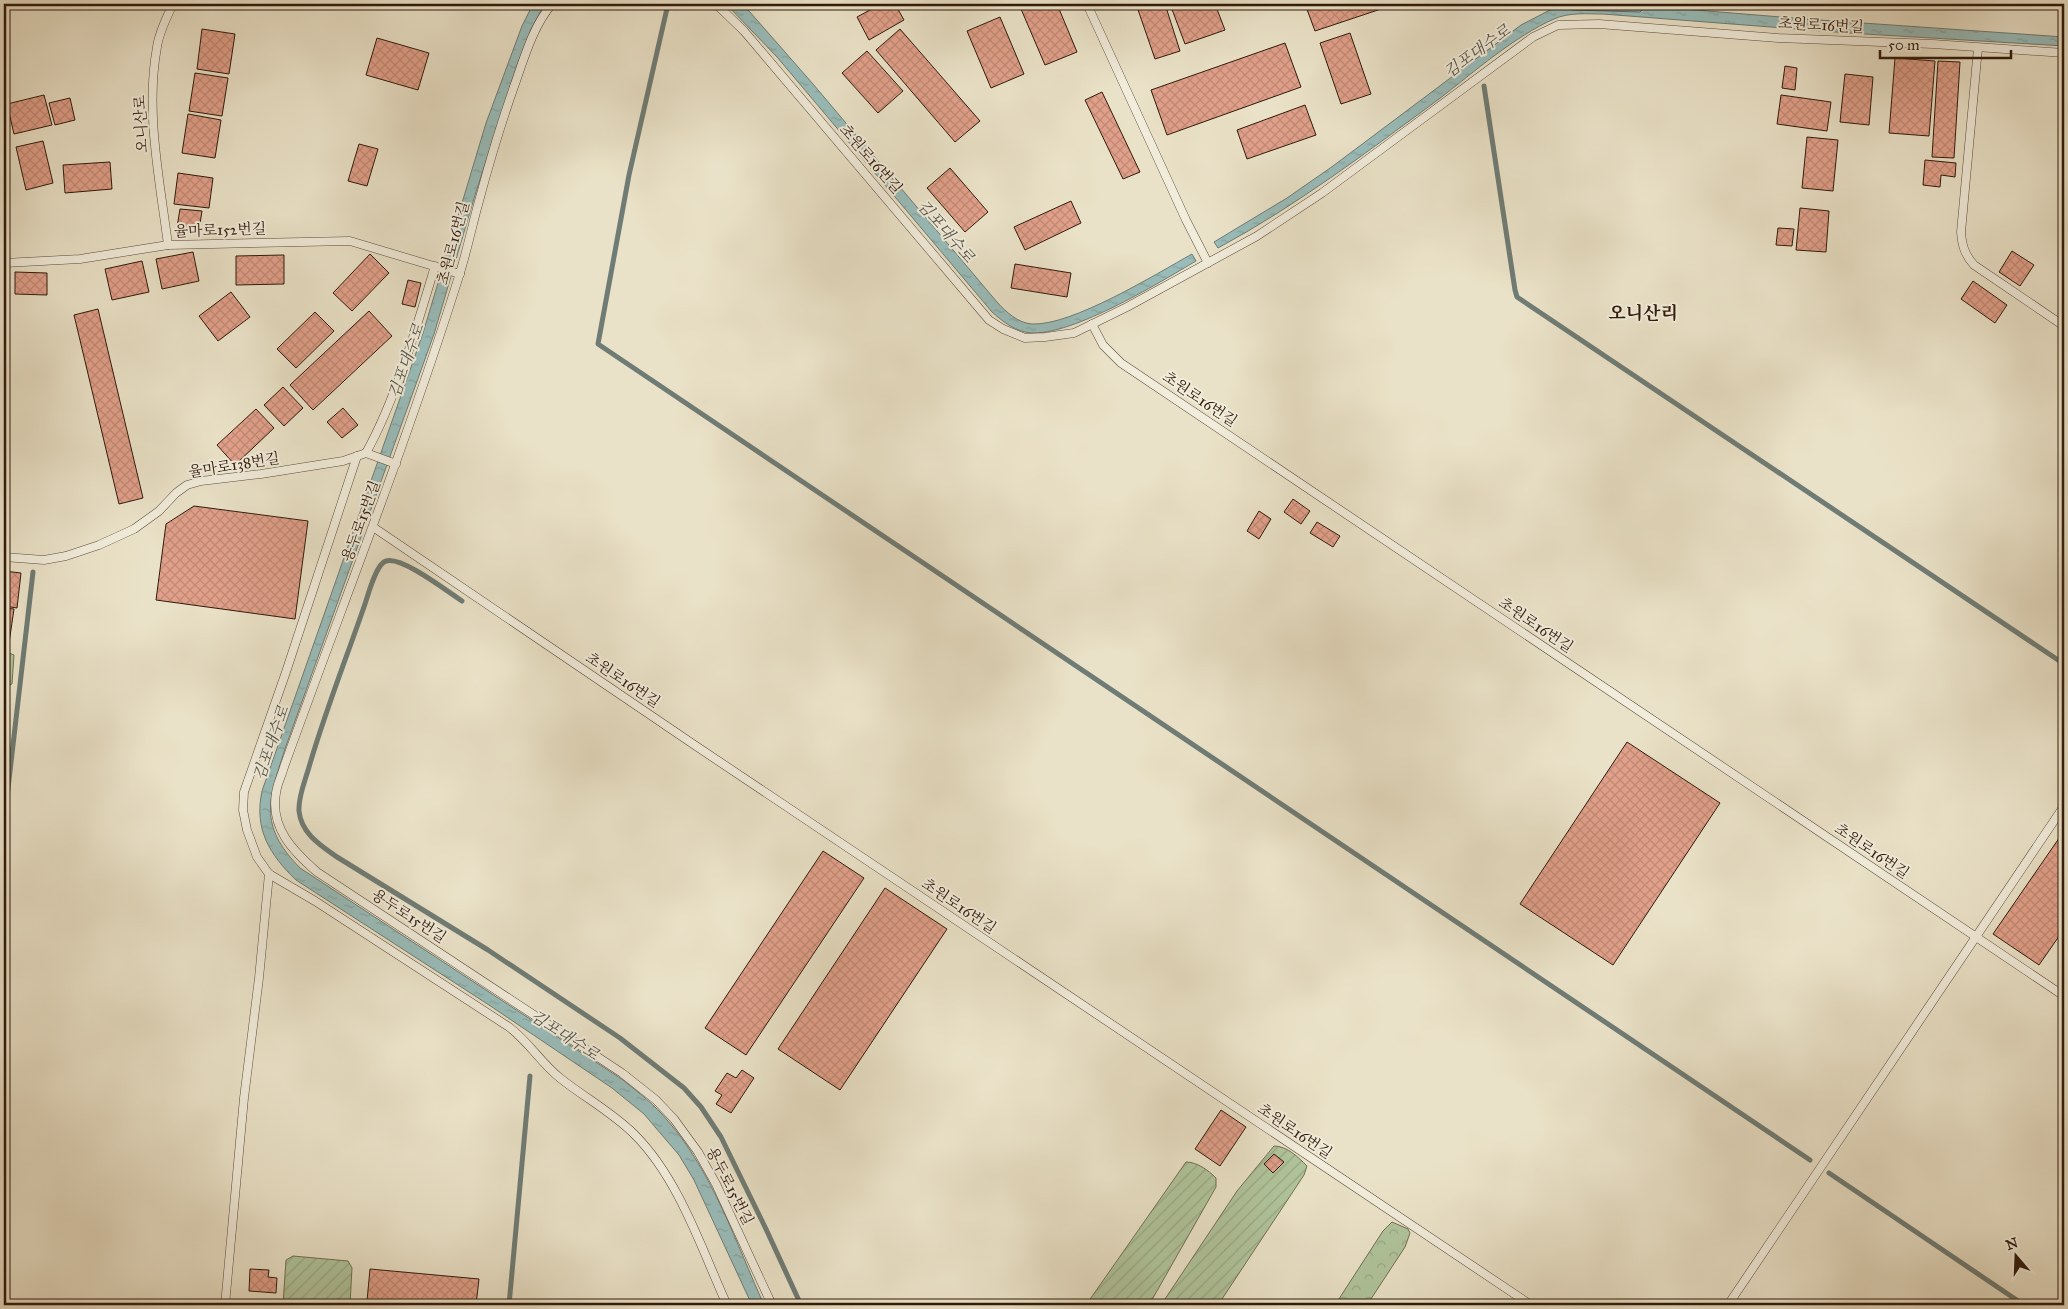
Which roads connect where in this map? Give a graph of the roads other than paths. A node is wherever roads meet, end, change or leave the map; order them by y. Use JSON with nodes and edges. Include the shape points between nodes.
{"nodes":[{"id":1,"x":173,"y":4,"type":"edge"},
{"id":2,"x":552,"y":4,"type":"edge"},
{"id":3,"x":716,"y":4,"type":"edge"},
{"id":4,"x":1087,"y":4,"type":"edge"},
{"id":5,"x":1978,"y":48,"type":"junction"},
{"id":6,"x":2064,"y":53,"type":"edge"},
{"id":7,"x":168,"y":245,"type":"junction"},
{"id":8,"x":4,"y":263,"type":"edge"},
{"id":9,"x":1208,"y":263,"type":"junction"},
{"id":10,"x":435,"y":266,"type":"junction"},
{"id":11,"x":460,"y":274,"type":"junction"},
{"id":12,"x":1092,"y":324,"type":"junction"},
{"id":13,"x":2064,"y":326,"type":"edge"},
{"id":14,"x":366,"y":453,"type":"junction"},
{"id":15,"x":357,"y":456,"type":"junction"},
{"id":16,"x":396,"y":464,"type":"junction"},
{"id":17,"x":373,"y":527,"type":"junction"},
{"id":18,"x":4,"y":557,"type":"edge"},
{"id":19,"x":2064,"y":806,"type":"edge"},
{"id":20,"x":269,"y":874,"type":"junction"},
{"id":21,"x":1976,"y":937,"type":"junction"},
{"id":22,"x":2064,"y":996,"type":"edge"},
{"id":23,"x":225,"y":1305,"type":"edge"},
{"id":24,"x":727,"y":1305,"type":"edge"},
{"id":25,"x":772,"y":1305,"type":"edge"},
{"id":26,"x":1531,"y":1305,"type":"edge"},
{"id":27,"x":1728,"y":1305,"type":"edge"}],
"edges":[{"from":1,"to":7,"type":"lane","name":"오니산로","via":[[157,45],[152,102]]},
{"from":2,"to":11,"type":"lane","name":"초원로16번길","via":[[536,30],[500,128]]},
{"from":3,"to":12,"type":"lane","name":"초원로16번길","via":[[744,31],[988,320],[1025,338],[1074,333]]},
{"from":4,"to":9,"type":"lane"},
{"from":5,"to":6,"type":"lane","name":"초원로16번길"},
{"from":5,"to":9,"type":"lane","name":"초원로16번길","via":[[1778,38],[1635,25],[1558,25],[1526,42],[1322,193],[1257,236]]},
{"from":5,"to":13,"type":"lane","via":[[1960,232],[1962,245],[1974,265]]},
{"from":7,"to":8,"type":"lane","name":"율마로152번길","via":[[80,259]]},
{"from":7,"to":10,"type":"lane","name":"율마로152번길","via":[[350,241]]},
{"from":9,"to":12,"type":"lane","name":"초원로16번길"},
{"from":10,"to":11,"type":"lane","name":"율마로152번길"},
{"from":10,"to":14,"type":"lane","via":[[403,365],[376,436]]},
{"from":11,"to":16,"type":"lane","name":"초원로16번길"},
{"from":12,"to":21,"type":"lane","name":"초원로16번길","via":[[1103,345],[1121,362]]},
{"from":14,"to":15,"type":"lane","name":"율마로138번길"},
{"from":14,"to":16,"type":"lane"},
{"from":15,"to":18,"type":"lane","name":"율마로138번길","via":[[343,461],[187,485],[134,529],[99,545],[44,560]]},
{"from":15,"to":20,"type":"lane","via":[[244,792],[246,830],[257,857]]},
{"from":16,"to":17,"type":"lane","name":"용두로15번길"},
{"from":17,"to":25,"type":"lane","name":"용두로15번길","via":[[276,792],[280,831],[298,855],[317,872],[622,1073],[656,1100],[698,1152]]},
{"from":17,"to":26,"type":"lane","name":"초원로16번길"},
{"from":19,"to":21,"type":"lane"},
{"from":20,"to":23,"type":"lane"},
{"from":20,"to":24,"type":"lane","via":[[509,1027],[523,1037],[559,1077],[636,1136],[672,1186]]},
{"from":21,"to":22,"type":"lane","name":"초원로16번길"},
{"from":21,"to":27,"type":"lane"}]}
